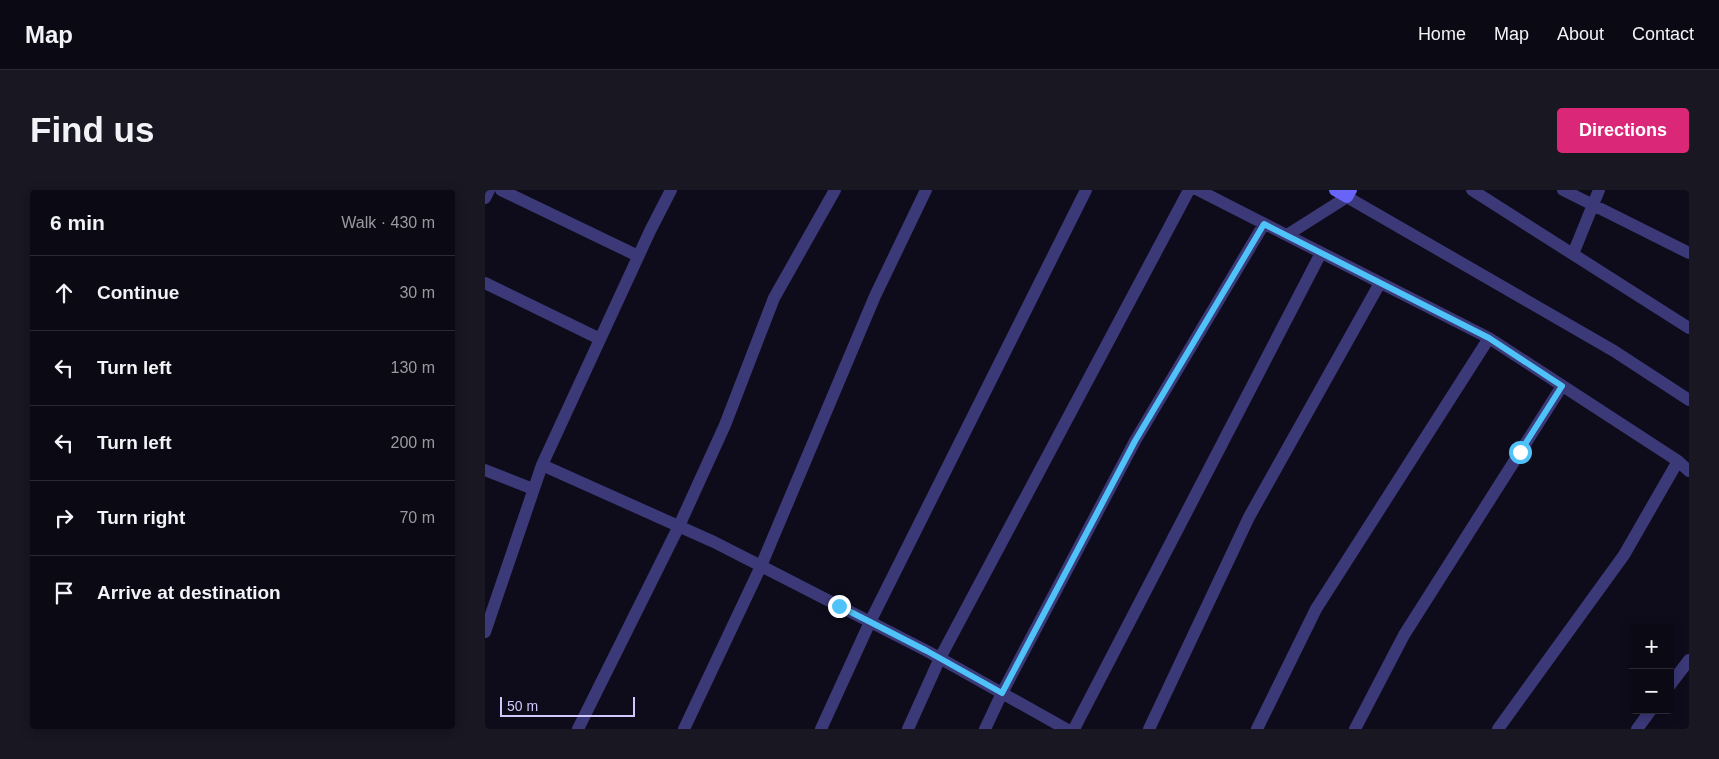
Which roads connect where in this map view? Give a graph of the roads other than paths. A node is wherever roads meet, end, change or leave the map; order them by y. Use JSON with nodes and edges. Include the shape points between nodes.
{"nodes":[{"id":1,"x":489,"y":190,"type":"edge"},
{"id":2,"x":501,"y":190,"type":"edge"},
{"id":3,"x":671,"y":190,"type":"edge"},
{"id":4,"x":835,"y":190,"type":"edge"},
{"id":5,"x":926,"y":190,"type":"edge"},
{"id":6,"x":1086,"y":190,"type":"edge"},
{"id":7,"x":1189,"y":190,"type":"edge"},
{"id":8,"x":1198,"y":190,"type":"edge"},
{"id":9,"x":1335,"y":190,"type":"edge"},
{"id":10,"x":1472,"y":190,"type":"edge"},
{"id":11,"x":1563,"y":190,"type":"edge"},
{"id":12,"x":1599,"y":190,"type":"edge"},
{"id":13,"x":1349,"y":194,"type":"edge"},
{"id":14,"x":485,"y":198,"type":"edge"},
{"id":15,"x":1593,"y":205,"type":"junction"},
{"id":16,"x":1264,"y":224,"type":"junction"},
{"id":17,"x":1287,"y":235,"type":"junction"},
{"id":18,"x":1321,"y":253,"type":"junction"},
{"id":19,"x":1689,"y":253,"type":"edge"},
{"id":20,"x":1573,"y":254,"type":"junction"},
{"id":21,"x":638,"y":256,"type":"junction"},
{"id":22,"x":1380,"y":282,"type":"junction"},
{"id":23,"x":485,"y":283,"type":"edge"},
{"id":24,"x":1689,"y":328,"type":"edge"},
{"id":25,"x":1489,"y":338,"type":"junction"},
{"id":26,"x":600,"y":339,"type":"junction"},
{"id":27,"x":1562,"y":386,"type":"junction"},
{"id":28,"x":1689,"y":400,"type":"edge"},
{"id":29,"x":1678,"y":461,"type":"junction"},
{"id":30,"x":542,"y":465,"type":"junction"},
{"id":31,"x":485,"y":470,"type":"edge"},
{"id":32,"x":1689,"y":471,"type":"edge"},
{"id":33,"x":533,"y":489,"type":"junction"},
{"id":34,"x":679,"y":526,"type":"junction"},
{"id":35,"x":761,"y":566,"type":"junction"},
{"id":36,"x":870,"y":622,"type":"junction"},
{"id":37,"x":485,"y":632,"type":"edge"},
{"id":38,"x":940,"y":658,"type":"junction"},
{"id":39,"x":1689,"y":660,"type":"edge"},
{"id":40,"x":1674,"y":680,"type":"edge"},
{"id":41,"x":1002,"y":693,"type":"junction"},
{"id":42,"x":1648,"y":714,"type":"edge"},
{"id":43,"x":578,"y":729,"type":"edge"},
{"id":44,"x":684,"y":729,"type":"edge"},
{"id":45,"x":821,"y":729,"type":"edge"},
{"id":46,"x":908,"y":729,"type":"edge"},
{"id":47,"x":985,"y":729,"type":"edge"},
{"id":48,"x":1066,"y":729,"type":"edge"},
{"id":49,"x":1074,"y":729,"type":"edge"},
{"id":50,"x":1149,"y":729,"type":"edge"},
{"id":51,"x":1257,"y":729,"type":"edge"},
{"id":52,"x":1355,"y":729,"type":"edge"},
{"id":53,"x":1498,"y":729,"type":"edge"},
{"id":54,"x":1637,"y":729,"type":"edge"}],
"edges":[{"from":1,"to":14,"type":"street"},
{"from":2,"to":21,"type":"street"},
{"from":3,"to":21,"type":"street"},
{"from":4,"to":34,"type":"street","via":[[774,298],[725,425]]},
{"from":5,"to":35,"type":"street","via":[[875,296]]},
{"from":6,"to":36,"type":"street"},
{"from":7,"to":38,"type":"street"},
{"from":8,"to":16,"type":"street"},
{"from":9,"to":13,"type":"main road"},
{"from":10,"to":20,"type":"street"},
{"from":11,"to":15,"type":"street"},
{"from":12,"to":15,"type":"street"},
{"from":13,"to":17,"type":"street"},
{"from":13,"to":28,"type":"street","via":[[1614,351]]},
{"from":15,"to":19,"type":"street"},
{"from":15,"to":20,"type":"street"},
{"from":16,"to":17,"type":"street"},
{"from":16,"to":41,"type":"street","via":[[1135,441]]},
{"from":17,"to":18,"type":"street"},
{"from":18,"to":22,"type":"street"},
{"from":18,"to":49,"type":"street"},
{"from":20,"to":24,"type":"street"},
{"from":21,"to":26,"type":"street"},
{"from":22,"to":25,"type":"street"},
{"from":22,"to":50,"type":"street","via":[[1249,517]]},
{"from":23,"to":26,"type":"street"},
{"from":25,"to":27,"type":"street"},
{"from":25,"to":51,"type":"street","via":[[1316,609]]},
{"from":26,"to":30,"type":"street"},
{"from":27,"to":29,"type":"street"},
{"from":27,"to":52,"type":"street","via":[[1404,635]]},
{"from":29,"to":32,"type":"street"},
{"from":29,"to":53,"type":"street","via":[[1624,555]]},
{"from":30,"to":33,"type":"street"},
{"from":30,"to":34,"type":"street"},
{"from":31,"to":33,"type":"street"},
{"from":33,"to":37,"type":"street"},
{"from":34,"to":35,"type":"street"},
{"from":34,"to":43,"type":"street"},
{"from":35,"to":36,"type":"street"},
{"from":35,"to":44,"type":"street"},
{"from":36,"to":38,"type":"street"},
{"from":36,"to":45,"type":"street"},
{"from":38,"to":41,"type":"street"},
{"from":38,"to":46,"type":"street"},
{"from":39,"to":40,"type":"street"},
{"from":41,"to":47,"type":"street"},
{"from":41,"to":48,"type":"street"},
{"from":42,"to":54,"type":"street"}]}
